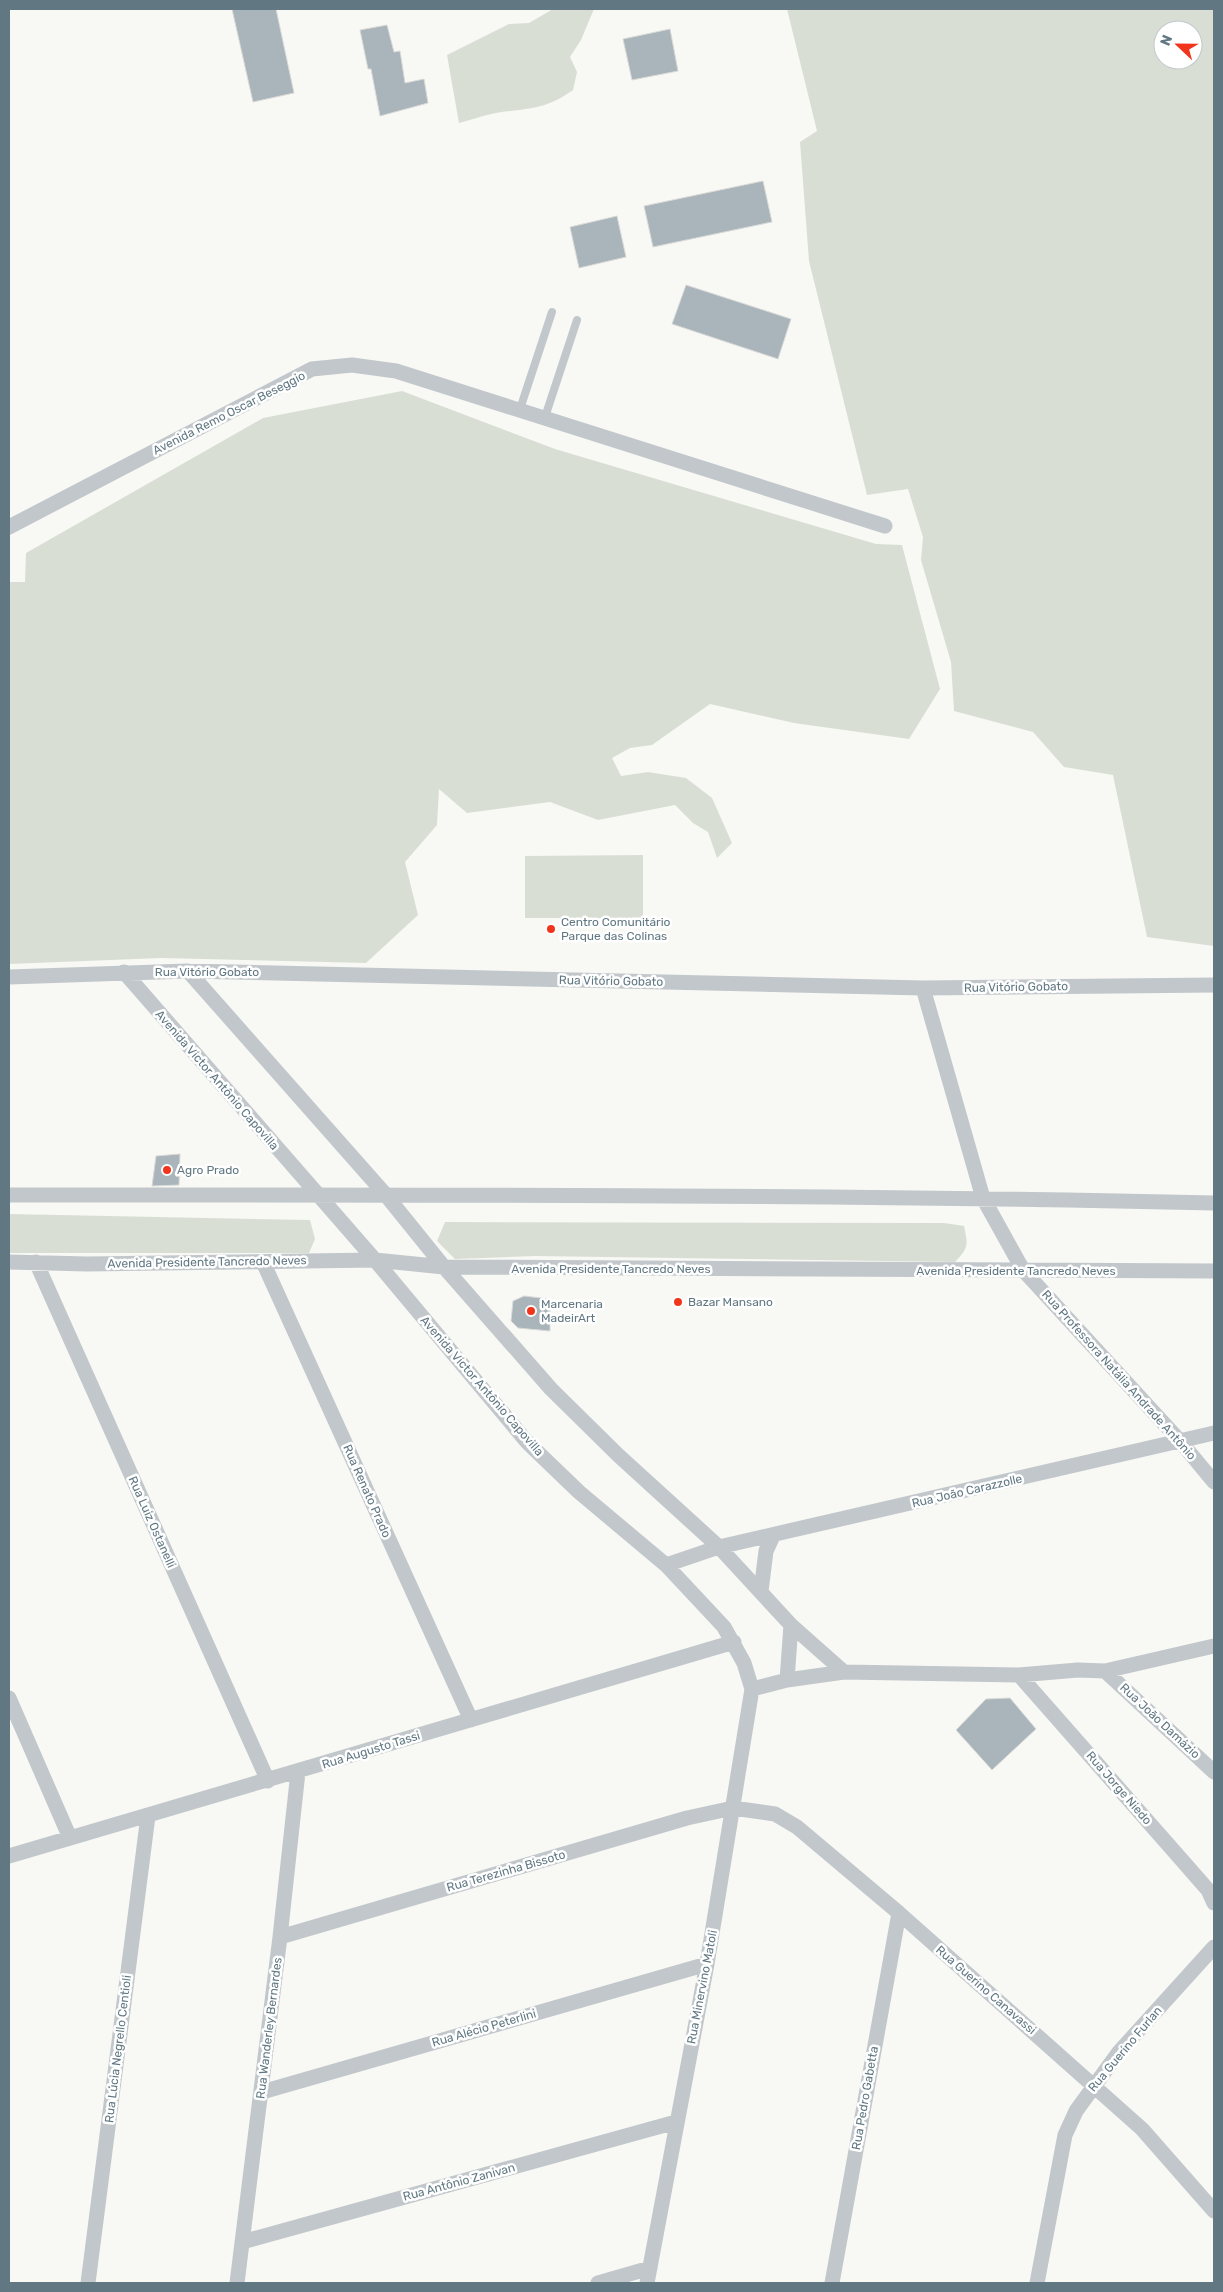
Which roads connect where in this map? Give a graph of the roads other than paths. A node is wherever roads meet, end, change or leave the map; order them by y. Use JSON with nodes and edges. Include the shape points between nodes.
{"nodes":[{"id":1,"x":552,"y":312,"type":"dead end"},
{"id":2,"x":577,"y":320,"type":"dead end"},
{"id":3,"x":520,"y":409,"type":"junction"},
{"id":4,"x":545,"y":417,"type":"junction"},
{"id":5,"x":885,"y":526,"type":"dead end"},
{"id":6,"x":9,"y":527,"type":"edge"},
{"id":7,"x":188,"y":971,"type":"junction"},
{"id":8,"x":124,"y":972,"type":"junction"},
{"id":9,"x":9,"y":977,"type":"edge"},
{"id":10,"x":1214,"y":985,"type":"edge"},
{"id":11,"x":923,"y":988,"type":"junction"},
{"id":12,"x":315,"y":1194,"type":"junction"},
{"id":13,"x":385,"y":1194,"type":"junction"},
{"id":14,"x":9,"y":1195,"type":"edge"},
{"id":15,"x":983,"y":1198,"type":"junction"},
{"id":16,"x":1214,"y":1203,"type":"edge"},
{"id":17,"x":374,"y":1260,"type":"junction"},
{"id":18,"x":9,"y":1262,"type":"edge"},
{"id":19,"x":36,"y":1262,"type":"junction"},
{"id":20,"x":263,"y":1262,"type":"junction"},
{"id":21,"x":444,"y":1267,"type":"junction"},
{"id":22,"x":1023,"y":1270,"type":"junction"},
{"id":23,"x":1214,"y":1271,"type":"edge"},
{"id":24,"x":1214,"y":1433,"type":"edge"},
{"id":25,"x":1180,"y":1440,"type":"junction"},
{"id":26,"x":1214,"y":1482,"type":"edge"},
{"id":27,"x":773,"y":1536,"type":"junction"},
{"id":28,"x":719,"y":1547,"type":"junction"},
{"id":29,"x":666,"y":1565,"type":"junction"},
{"id":30,"x":760,"y":1591,"type":"junction"},
{"id":31,"x":791,"y":1625,"type":"junction"},
{"id":32,"x":734,"y":1642,"type":"junction"},
{"id":33,"x":1214,"y":1646,"type":"edge"},
{"id":34,"x":1105,"y":1671,"type":"junction"},
{"id":35,"x":844,"y":1672,"type":"junction"},
{"id":36,"x":1019,"y":1675,"type":"junction"},
{"id":37,"x":787,"y":1680,"type":"junction"},
{"id":38,"x":752,"y":1689,"type":"junction"},
{"id":39,"x":9,"y":1698,"type":"edge"},
{"id":40,"x":471,"y":1720,"type":"junction"},
{"id":41,"x":298,"y":1772,"type":"junction"},
{"id":42,"x":1214,"y":1772,"type":"edge"},
{"id":43,"x":268,"y":1781,"type":"junction"},
{"id":44,"x":733,"y":1808,"type":"junction"},
{"id":45,"x":148,"y":1816,"type":"junction"},
{"id":46,"x":70,"y":1838,"type":"junction"},
{"id":47,"x":9,"y":1856,"type":"edge"},
{"id":48,"x":1214,"y":1903,"type":"edge"},
{"id":49,"x":899,"y":1913,"type":"junction"},
{"id":50,"x":280,"y":1937,"type":"junction"},
{"id":51,"x":1214,"y":1947,"type":"edge"},
{"id":52,"x":707,"y":1964,"type":"junction"},
{"id":53,"x":1093,"y":2085,"type":"junction"},
{"id":54,"x":262,"y":2092,"type":"junction"},
{"id":55,"x":676,"y":2122,"type":"junction"},
{"id":56,"x":1214,"y":2211,"type":"edge"},
{"id":57,"x":242,"y":2242,"type":"junction"},
{"id":58,"x":650,"y":2268,"type":"junction"},
{"id":59,"x":88,"y":2283,"type":"edge"},
{"id":60,"x":237,"y":2283,"type":"edge"},
{"id":61,"x":598,"y":2283,"type":"edge"},
{"id":62,"x":647,"y":2283,"type":"edge"},
{"id":63,"x":832,"y":2283,"type":"edge"},
{"id":64,"x":1037,"y":2283,"type":"edge"}],
"edges":[{"from":1,"to":3,"type":"lane"},
{"from":2,"to":4,"type":"lane"},
{"from":3,"to":4,"type":"street","name":"Avenida Remo Oscar Beseggio"},
{"from":3,"to":6,"type":"street","name":"Avenida Remo Oscar Beseggio","via":[[396,371],[352,365],[312,369]]},
{"from":4,"to":5,"type":"street","name":"Avenida Remo Oscar Beseggio"},
{"from":7,"to":8,"type":"street","name":"Rua Vitório Gobato"},
{"from":7,"to":11,"type":"street","name":"Rua Vitório Gobato"},
{"from":7,"to":13,"type":"street"},
{"from":8,"to":9,"type":"street","name":"Rua Vitório Gobato"},
{"from":8,"to":12,"type":"street","name":"Avenida Victor Antônio Capovilla"},
{"from":10,"to":11,"type":"street","name":"Rua Vitório Gobato"},
{"from":11,"to":15,"type":"street","name":"Rua Professora Natália Andrade Antônio"},
{"from":12,"to":13,"type":"street"},
{"from":12,"to":14,"type":"street"},
{"from":12,"to":17,"type":"street","name":"Avenida Victor Antônio Capovilla"},
{"from":13,"to":15,"type":"street"},
{"from":13,"to":21,"type":"street"},
{"from":15,"to":16,"type":"street"},
{"from":15,"to":22,"type":"street","name":"Rua Professora Natália Andrade Antônio"},
{"from":17,"to":20,"type":"street","name":"Avenida Presidente Tancredo Neves"},
{"from":17,"to":21,"type":"street","name":"Avenida Presidente Tancredo Neves"},
{"from":17,"to":29,"type":"street","name":"Avenida Victor Antônio Capovilla","via":[[527,1442],[579,1492]]},
{"from":18,"to":19,"type":"street","name":"Avenida Presidente Tancredo Neves"},
{"from":19,"to":20,"type":"street","name":"Avenida Presidente Tancredo Neves"},
{"from":19,"to":43,"type":"street","name":"Rua Luiz Ostanelli"},
{"from":20,"to":40,"type":"street","name":"Rua Renato Prado"},
{"from":21,"to":22,"type":"street","name":"Avenida Presidente Tancredo Neves"},
{"from":21,"to":28,"type":"street","via":[[552,1389],[618,1455]]},
{"from":22,"to":23,"type":"street","name":"Avenida Presidente Tancredo Neves"},
{"from":22,"to":25,"type":"street","name":"Rua Professora Natália Andrade Antônio"},
{"from":24,"to":25,"type":"street","name":"Rua João Carazzolle"},
{"from":25,"to":26,"type":"street","name":"Rua Professora Natália Andrade Antônio"},
{"from":25,"to":27,"type":"street","name":"Rua João Carazzolle"},
{"from":27,"to":28,"type":"street","name":"Rua João Carazzolle"},
{"from":27,"to":30,"type":"street","via":[[766,1550]]},
{"from":28,"to":29,"type":"street","name":"Rua João Carazzolle"},
{"from":28,"to":30,"type":"street"},
{"from":29,"to":32,"type":"street","name":"Avenida Victor Antônio Capovilla"},
{"from":30,"to":31,"type":"street"},
{"from":31,"to":35,"type":"street"},
{"from":31,"to":37,"type":"street"},
{"from":32,"to":38,"type":"street","name":"Avenida Victor Antônio Capovilla"},
{"from":32,"to":40,"type":"street","name":"Rua Augusto Tassi"},
{"from":33,"to":34,"type":"street"},
{"from":34,"to":36,"type":"street"},
{"from":34,"to":42,"type":"street","name":"Rua João Damázio"},
{"from":35,"to":36,"type":"street"},
{"from":35,"to":37,"type":"street"},
{"from":36,"to":48,"type":"street","name":"Rua Jorge Niedo","via":[[1208,1890]]},
{"from":37,"to":38,"type":"street"},
{"from":38,"to":44,"type":"street","name":"Rua Minervino Matoli"},
{"from":39,"to":46,"type":"street"},
{"from":40,"to":41,"type":"street","name":"Rua Augusto Tassi"},
{"from":41,"to":43,"type":"street","name":"Rua Augusto Tassi"},
{"from":41,"to":50,"type":"street","name":"Rua Wanderley Bernardes"},
{"from":43,"to":45,"type":"street","name":"Rua Augusto Tassi"},
{"from":44,"to":49,"type":"street","name":"Rua Guerino Canavassi","via":[[775,1814],[797,1826]]},
{"from":44,"to":50,"type":"street","name":"Rua Terezinha Bissoto","via":[[687,1818]]},
{"from":44,"to":52,"type":"street","name":"Rua Minervino Matoli"},
{"from":45,"to":46,"type":"street","name":"Rua Augusto Tassi"},
{"from":45,"to":59,"type":"street","name":"Rua Lúcia Negrello Centioli"},
{"from":46,"to":47,"type":"street","name":"Rua Augusto Tassi"},
{"from":49,"to":53,"type":"street","name":"Rua Guerino Canavassi"},
{"from":49,"to":63,"type":"street","name":"Rua Pedro Gabetta"},
{"from":50,"to":54,"type":"street","name":"Rua Wanderley Bernardes"},
{"from":51,"to":53,"type":"street","name":"Rua Guerino Furlan"},
{"from":52,"to":54,"type":"street","name":"Rua Alécio Peterlini"},
{"from":52,"to":55,"type":"street","name":"Rua Minervino Matoli"},
{"from":53,"to":56,"type":"street","name":"Rua Guerino Canavassi","via":[[1142,2129]]},
{"from":53,"to":64,"type":"street","name":"Rua Guerino Furlan","via":[[1065,2135]]},
{"from":54,"to":57,"type":"street","name":"Rua Wanderley Bernardes"},
{"from":55,"to":57,"type":"street","name":"Rua Antônio Zanivan"},
{"from":55,"to":58,"type":"street","name":"Rua Minervino Matoli"},
{"from":57,"to":60,"type":"street","name":"Rua Wanderley Bernardes"},
{"from":58,"to":61,"type":"street"},
{"from":58,"to":62,"type":"street","name":"Rua Minervino Matoli"}]}
